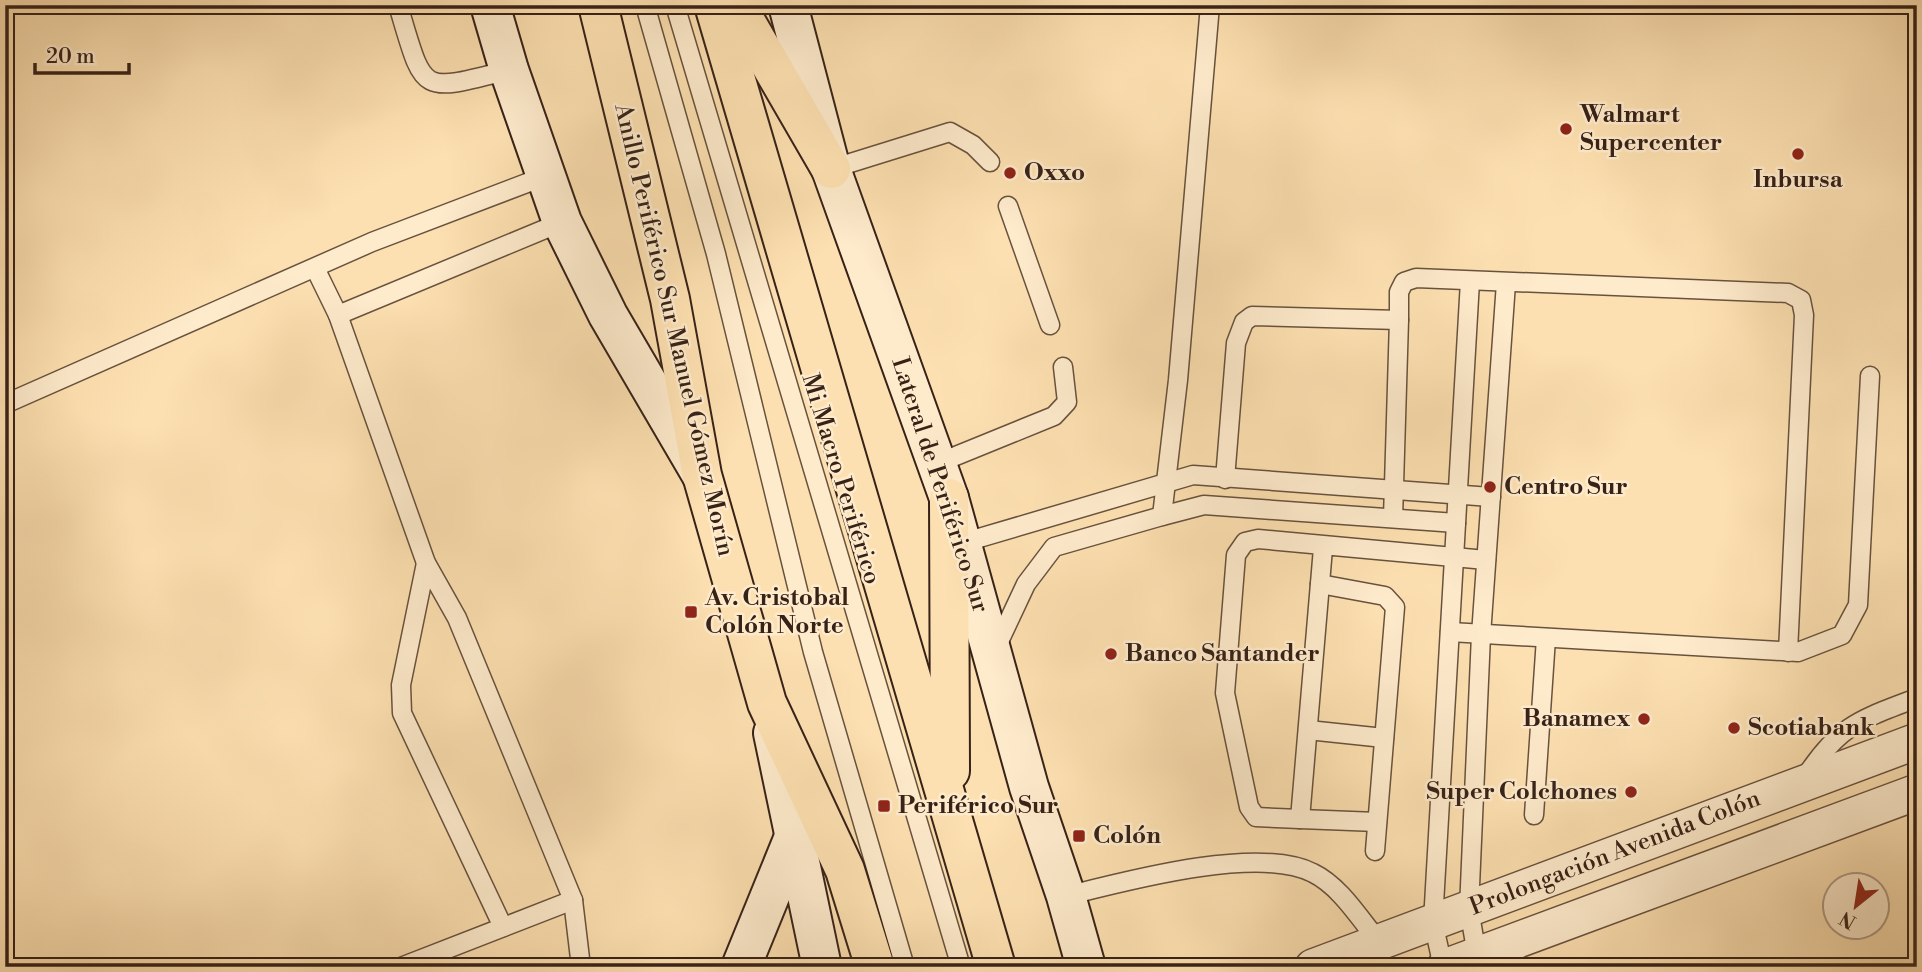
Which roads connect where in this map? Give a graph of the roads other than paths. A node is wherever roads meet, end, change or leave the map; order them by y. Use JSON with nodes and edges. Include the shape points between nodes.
{"nodes":[{"id":1,"x":398,"y":5,"type":"edge"},
{"id":2,"x":491,"y":5,"type":"edge"},
{"id":3,"x":598,"y":5,"type":"edge"},
{"id":4,"x":645,"y":5,"type":"edge"},
{"id":5,"x":675,"y":5,"type":"edge"},
{"id":6,"x":714,"y":5,"type":"edge"},
{"id":7,"x":736,"y":5,"type":"edge"},
{"id":8,"x":788,"y":5,"type":"edge"},
{"id":9,"x":1210,"y":5,"type":"edge"},
{"id":10,"x":509,"y":70,"type":"junction"},
{"id":11,"x":990,"y":162,"type":"dead end"},
{"id":12,"x":831,"y":169,"type":"junction"},
{"id":13,"x":548,"y":175,"type":"junction"},
{"id":14,"x":1008,"y":206,"type":"dead end"},
{"id":15,"x":562,"y":222,"type":"junction"},
{"id":16,"x":315,"y":268,"type":"junction"},
{"id":17,"x":1470,"y":281,"type":"junction"},
{"id":18,"x":1506,"y":283,"type":"junction"},
{"id":19,"x":338,"y":315,"type":"junction"},
{"id":20,"x":1399,"y":320,"type":"junction"},
{"id":21,"x":1050,"y":326,"type":"dead end"},
{"id":22,"x":1063,"y":367,"type":"dead end"},
{"id":23,"x":1870,"y":376,"type":"dead end"},
{"id":24,"x":5,"y":404,"type":"edge"},
{"id":25,"x":702,"y":475,"type":"junction"},
{"id":26,"x":1225,"y":479,"type":"junction"},
{"id":27,"x":942,"y":481,"type":"junction"},
{"id":28,"x":1166,"y":483,"type":"junction"},
{"id":29,"x":1394,"y":489,"type":"junction"},
{"id":30,"x":1458,"y":493,"type":"junction"},
{"id":31,"x":1491,"y":496,"type":"junction"},
{"id":32,"x":1162,"y":516,"type":"junction"},
{"id":33,"x":1393,"y":518,"type":"junction"},
{"id":34,"x":1456,"y":523,"type":"junction"},
{"id":35,"x":962,"y":543,"type":"junction"},
{"id":36,"x":1324,"y":548,"type":"junction"},
{"id":37,"x":1454,"y":558,"type":"junction"},
{"id":38,"x":1486,"y":560,"type":"junction"},
{"id":39,"x":426,"y":563,"type":"junction"},
{"id":40,"x":1320,"y":584,"type":"junction"},
{"id":41,"x":1450,"y":632,"type":"junction"},
{"id":42,"x":1480,"y":635,"type":"junction"},
{"id":43,"x":1546,"y":638,"type":"junction"},
{"id":44,"x":1788,"y":652,"type":"junction"},
{"id":45,"x":993,"y":653,"type":"junction"},
{"id":46,"x":1917,"y":698,"type":"edge"},
{"id":47,"x":767,"y":703,"type":"junction"},
{"id":48,"x":1308,"y":730,"type":"junction"},
{"id":49,"x":1384,"y":738,"type":"junction"},
{"id":50,"x":1917,"y":741,"type":"edge"},
{"id":51,"x":1802,"y":782,"type":"junction"},
{"id":52,"x":1917,"y":792,"type":"edge"},
{"id":53,"x":1534,"y":815,"type":"dead end"},
{"id":54,"x":951,"y":819,"type":"junction"},
{"id":55,"x":1300,"y":819,"type":"junction"},
{"id":56,"x":1377,"y":822,"type":"junction"},
{"id":57,"x":794,"y":837,"type":"junction"},
{"id":58,"x":1375,"y":851,"type":"dead end"},
{"id":59,"x":1066,"y":896,"type":"junction"},
{"id":60,"x":573,"y":900,"type":"junction"},
{"id":61,"x":1469,"y":909,"type":"junction"},
{"id":62,"x":1433,"y":922,"type":"junction"},
{"id":63,"x":503,"y":927,"type":"junction"},
{"id":64,"x":1379,"y":942,"type":"junction"},
{"id":65,"x":1455,"y":963,"type":"edge"},
{"id":66,"x":401,"y":967,"type":"edge"},
{"id":67,"x":581,"y":967,"type":"edge"},
{"id":68,"x":741,"y":967,"type":"edge"},
{"id":69,"x":822,"y":967,"type":"edge"},
{"id":70,"x":875,"y":967,"type":"edge"},
{"id":71,"x":905,"y":967,"type":"edge"},
{"id":72,"x":961,"y":967,"type":"edge"},
{"id":73,"x":996,"y":967,"type":"edge"},
{"id":74,"x":1086,"y":967,"type":"edge"},
{"id":75,"x":1313,"y":967,"type":"edge"}],
"edges":[{"from":1,"to":10,"type":"lane","via":[[417,70],[432,83],[448,86]]},
{"from":2,"to":10,"type":"street"},
{"from":3,"to":25,"type":"highway","name":"Anillo Periférico Sur Manuel Gómez Morín","via":[[670,299]]},
{"from":4,"to":71,"type":"lane","via":[[716,254],[814,652]]},
{"from":5,"to":72,"type":"lane","name":"Mi Macro Periférico"},
{"from":6,"to":54,"type":"highway"},
{"from":7,"to":12,"type":"highway"},
{"from":8,"to":12,"type":"street","name":"Lateral de Periférico Sur"},
{"from":9,"to":28,"type":"lane"},
{"from":10,"to":13,"type":"street"},
{"from":11,"to":12,"type":"lane","via":[[950,132]]},
{"from":12,"to":27,"type":"street","name":"Lateral de Periférico Sur"},
{"from":13,"to":15,"type":"street"},
{"from":13,"to":16,"type":"lane"},
{"from":14,"to":21,"type":"lane"},
{"from":15,"to":19,"type":"lane"},
{"from":15,"to":25,"type":"street","via":[[608,315]]},
{"from":16,"to":19,"type":"lane"},
{"from":16,"to":24,"type":"lane"},
{"from":17,"to":18,"type":"lane"},
{"from":17,"to":20,"type":"lane","via":[[1416,278],[1404,282],[1399,292]]},
{"from":17,"to":30,"type":"lane"},
{"from":18,"to":31,"type":"lane"},
{"from":18,"to":44,"type":"lane","via":[[1788,293],[1801,300],[1804,315]]},
{"from":19,"to":39,"type":"lane"},
{"from":20,"to":26,"type":"lane","via":[[1252,316],[1244,322],[1236,343]]},
{"from":20,"to":29,"type":"lane"},
{"from":22,"to":27,"type":"lane","via":[[1067,402],[1054,415]]},
{"from":23,"to":44,"type":"lane","via":[[1858,605],[1842,635]]},
{"from":25,"to":47,"type":"highway","name":"Anillo Periférico Sur Manuel Gómez Morín"},
{"from":26,"to":28,"type":"lane","via":[[1193,475]]},
{"from":26,"to":29,"type":"lane"},
{"from":27,"to":35,"type":"street","name":"Lateral de Periférico Sur"},
{"from":27,"to":54,"type":"highway"},
{"from":28,"to":32,"type":"lane"},
{"from":28,"to":35,"type":"lane"},
{"from":29,"to":30,"type":"lane"},
{"from":29,"to":33,"type":"lane"},
{"from":30,"to":31,"type":"lane"},
{"from":30,"to":34,"type":"lane"},
{"from":31,"to":38,"type":"lane"},
{"from":32,"to":33,"type":"lane","via":[[1204,506]]},
{"from":32,"to":45,"type":"lane","via":[[1054,547],[1026,584]]},
{"from":33,"to":34,"type":"lane"},
{"from":34,"to":37,"type":"lane"},
{"from":35,"to":45,"type":"street","name":"Lateral de Periférico Sur"},
{"from":36,"to":37,"type":"lane"},
{"from":36,"to":40,"type":"lane"},
{"from":36,"to":55,"type":"lane","via":[[1258,540],[1245,542],[1236,555],[1225,693],[1250,807],[1256,817]]},
{"from":37,"to":38,"type":"lane"},
{"from":37,"to":41,"type":"lane"},
{"from":38,"to":42,"type":"lane"},
{"from":39,"to":60,"type":"lane","via":[[457,618]]},
{"from":39,"to":63,"type":"lane","via":[[401,685],[402,713]]},
{"from":40,"to":48,"type":"lane"},
{"from":40,"to":49,"type":"lane","via":[[1385,596],[1395,607]]},
{"from":41,"to":42,"type":"lane"},
{"from":41,"to":62,"type":"lane"},
{"from":42,"to":43,"type":"lane"},
{"from":42,"to":61,"type":"lane"},
{"from":43,"to":44,"type":"lane"},
{"from":43,"to":53,"type":"lane"},
{"from":45,"to":59,"type":"street","name":"Lateral de Periférico Sur","via":[[1029,787]]},
{"from":46,"to":51,"type":"lane","via":[[1856,721],[1823,750]]},
{"from":47,"to":57,"type":"street"},
{"from":47,"to":70,"type":"highway","name":"Anillo Periférico Sur Manuel Gómez Morín","via":[[845,870]]},
{"from":48,"to":49,"type":"lane"},
{"from":48,"to":55,"type":"lane"},
{"from":49,"to":56,"type":"lane"},
{"from":50,"to":51,"type":"street","name":"Prolongación Avenida Colón"},
{"from":51,"to":61,"type":"street","name":"Prolongación Avenida Colón"},
{"from":52,"to":65,"type":"street","name":"Prolongación Avenida Colón"},
{"from":54,"to":73,"type":"highway"},
{"from":55,"to":56,"type":"lane"},
{"from":56,"to":58,"type":"lane"},
{"from":57,"to":68,"type":"street"},
{"from":57,"to":69,"type":"street"},
{"from":59,"to":64,"type":"lane","via":[[1236,863],[1285,862],[1315,873]]},
{"from":59,"to":74,"type":"street","name":"Lateral de Periférico Sur"},
{"from":60,"to":63,"type":"lane"},
{"from":60,"to":67,"type":"lane"},
{"from":61,"to":62,"type":"street","name":"Prolongación Avenida Colón"},
{"from":61,"to":65,"type":"lane"},
{"from":62,"to":64,"type":"street","name":"Prolongación Avenida Colón"},
{"from":62,"to":65,"type":"lane"},
{"from":63,"to":66,"type":"lane"},
{"from":64,"to":75,"type":"street","name":"Prolongación Avenida Colón"}]}
